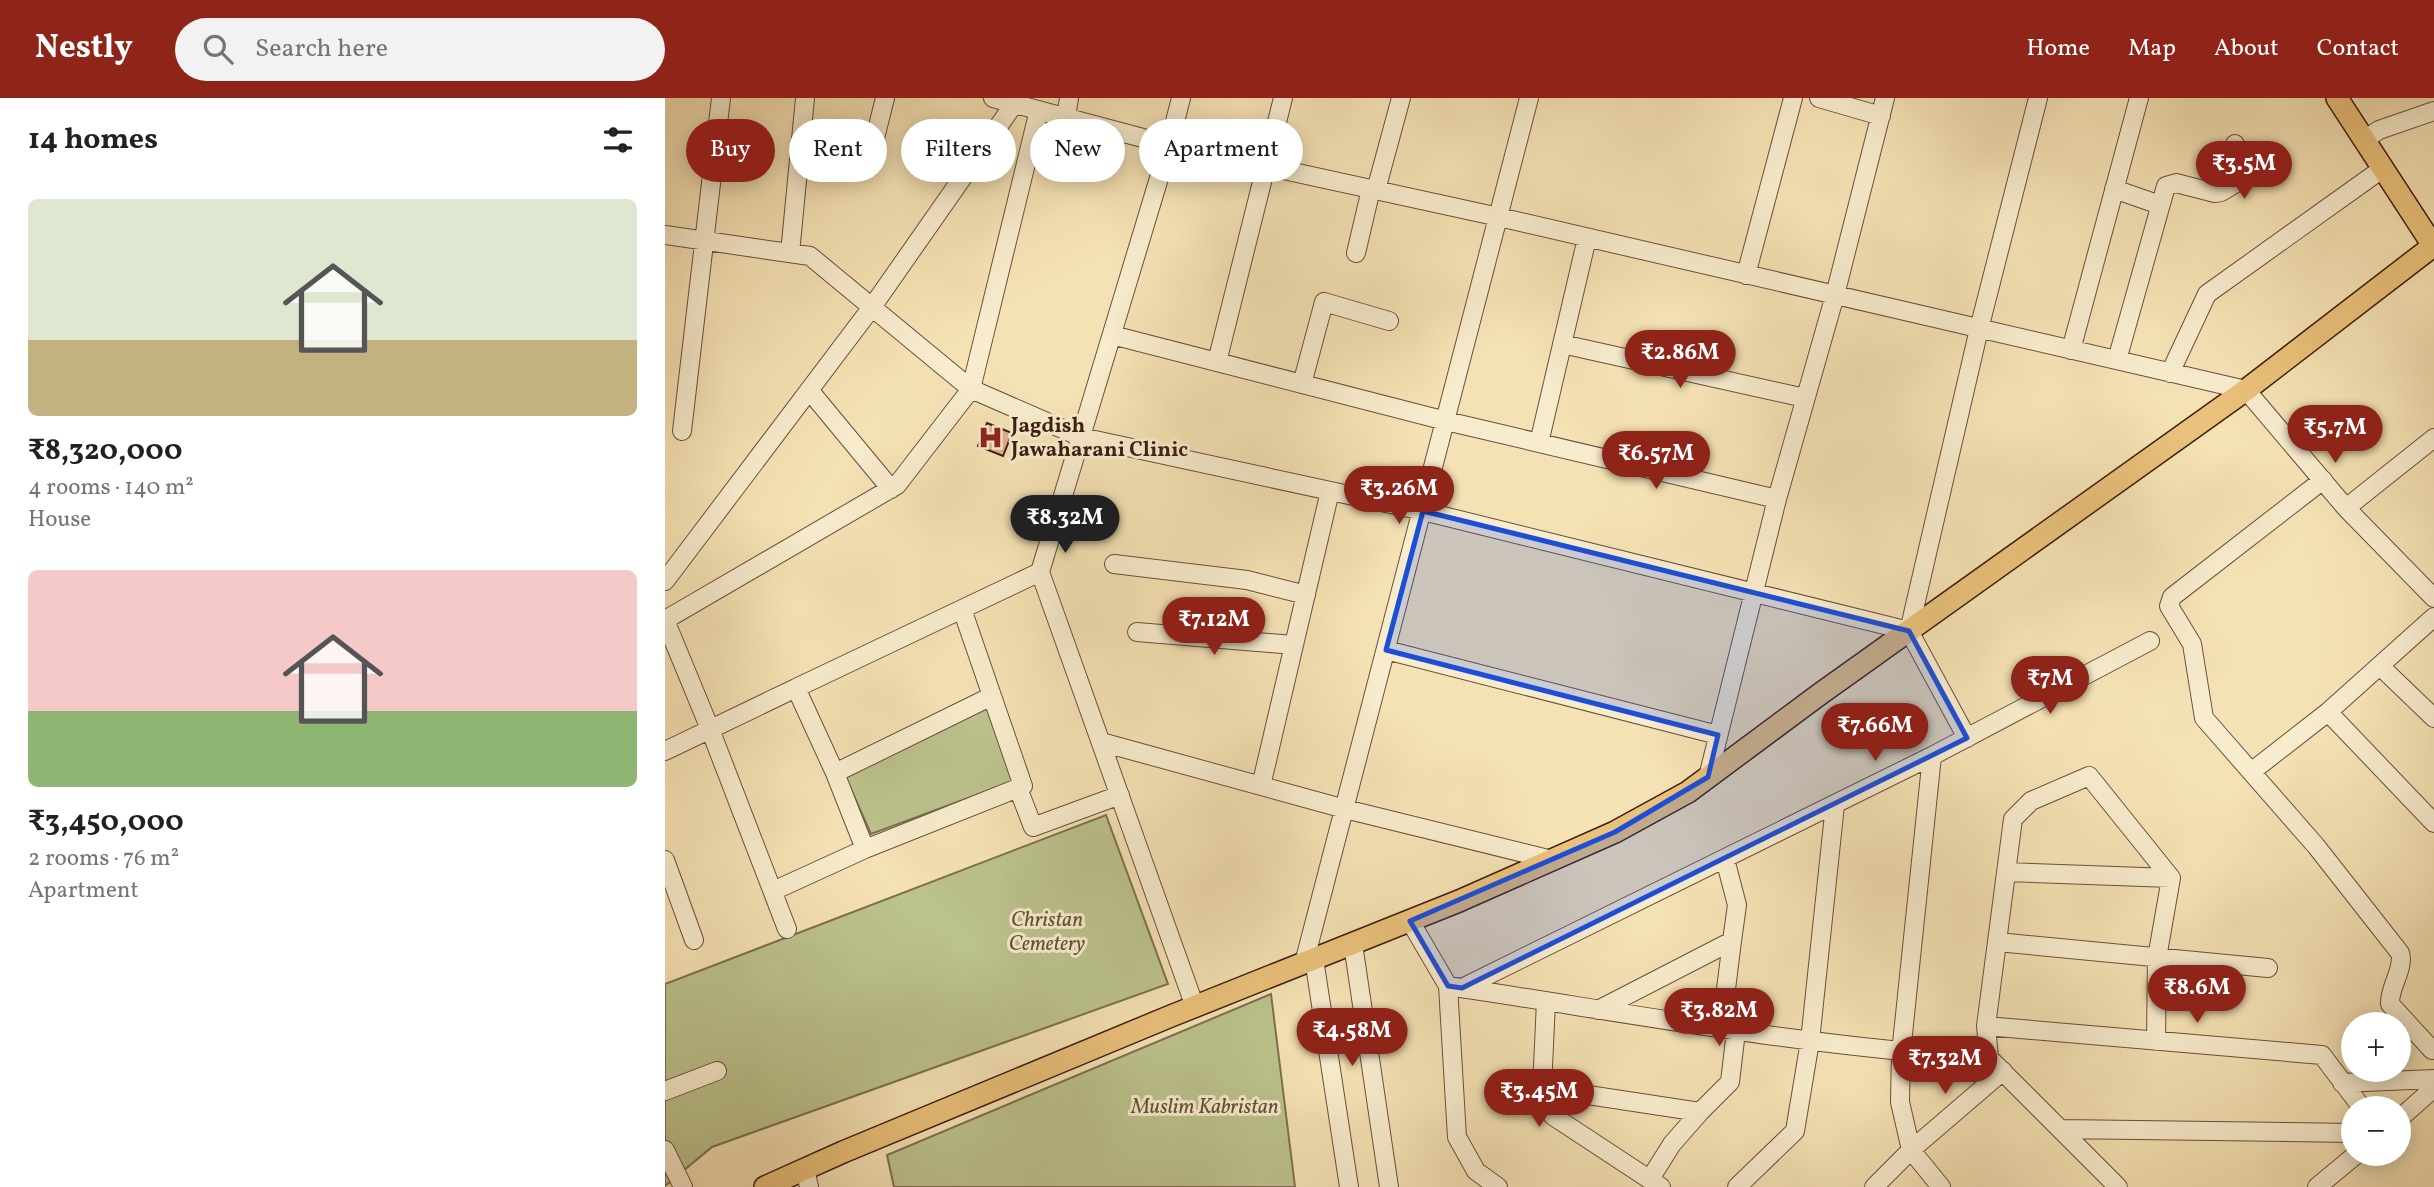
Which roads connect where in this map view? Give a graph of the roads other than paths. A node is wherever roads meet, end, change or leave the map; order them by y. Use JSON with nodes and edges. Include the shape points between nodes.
{"nodes":[{"id":1,"x":721,"y":98,"type":"edge"},
{"id":2,"x":805,"y":98,"type":"edge"},
{"id":3,"x":885,"y":98,"type":"edge"},
{"id":4,"x":993,"y":98,"type":"edge"},
{"id":5,"x":1069,"y":98,"type":"edge"},
{"id":6,"x":1181,"y":98,"type":"edge"},
{"id":7,"x":1283,"y":98,"type":"edge"},
{"id":8,"x":1401,"y":98,"type":"edge"},
{"id":9,"x":1529,"y":98,"type":"edge"},
{"id":10,"x":1793,"y":98,"type":"edge"},
{"id":11,"x":1819,"y":98,"type":"edge"},
{"id":12,"x":1885,"y":98,"type":"edge"},
{"id":13,"x":2038,"y":98,"type":"edge"},
{"id":14,"x":2139,"y":98,"type":"edge"},
{"id":15,"x":2337,"y":98,"type":"edge"},
{"id":16,"x":1014,"y":104,"type":"junction"},
{"id":17,"x":1039,"y":110,"type":"junction"},
{"id":18,"x":2434,"y":111,"type":"edge"},
{"id":19,"x":1881,"y":116,"type":"junction"},
{"id":20,"x":1066,"y":118,"type":"junction"},
{"id":21,"x":880,"y":119,"type":"edge"},
{"id":22,"x":1176,"y":119,"type":"edge"},
{"id":23,"x":1278,"y":119,"type":"edge"},
{"id":24,"x":1139,"y":137,"type":"edge"},
{"id":25,"x":2364,"y":141,"type":"junction"},
{"id":26,"x":2235,"y":144,"type":"dead end"},
{"id":27,"x":2382,"y":169,"type":"junction"},
{"id":28,"x":2258,"y":170,"type":"dead end"},
{"id":29,"x":1303,"y":175,"type":"edge"},
{"id":30,"x":1158,"y":182,"type":"edge"},
{"id":31,"x":1263,"y":182,"type":"edge"},
{"id":32,"x":1373,"y":190,"type":"junction"},
{"id":33,"x":2114,"y":190,"type":"junction"},
{"id":34,"x":2215,"y":193,"type":"junction"},
{"id":35,"x":2160,"y":205,"type":"junction"},
{"id":36,"x":1499,"y":217,"type":"junction"},
{"id":37,"x":665,"y":235,"type":"edge"},
{"id":38,"x":1587,"y":237,"type":"junction"},
{"id":39,"x":705,"y":241,"type":"junction"},
{"id":40,"x":2434,"y":247,"type":"edge"},
{"id":41,"x":790,"y":253,"type":"junction"},
{"id":42,"x":1356,"y":253,"type":"dead end"},
{"id":43,"x":1746,"y":275,"type":"junction"},
{"id":44,"x":1835,"y":295,"type":"junction"},
{"id":45,"x":872,"y":307,"type":"junction"},
{"id":46,"x":1389,"y":321,"type":"dead end"},
{"id":47,"x":1979,"y":329,"type":"junction"},
{"id":48,"x":1112,"y":335,"type":"junction"},
{"id":49,"x":1562,"y":344,"type":"junction"},
{"id":50,"x":2071,"y":350,"type":"junction"},
{"id":51,"x":2117,"y":360,"type":"junction"},
{"id":52,"x":1217,"y":362,"type":"junction"},
{"id":53,"x":2170,"y":373,"type":"junction"},
{"id":54,"x":1302,"y":384,"type":"junction"},
{"id":55,"x":971,"y":389,"type":"junction"},
{"id":56,"x":809,"y":390,"type":"junction"},
{"id":57,"x":2246,"y":390,"type":"junction"},
{"id":58,"x":1805,"y":397,"type":"junction"},
{"id":59,"x":1446,"y":421,"type":"junction"},
{"id":60,"x":682,"y":431,"type":"dead end"},
{"id":61,"x":1081,"y":437,"type":"junction"},
{"id":62,"x":2434,"y":438,"type":"edge"},
{"id":63,"x":1539,"y":443,"type":"junction"},
{"id":64,"x":2323,"y":480,"type":"junction"},
{"id":65,"x":891,"y":489,"type":"junction"},
{"id":66,"x":1330,"y":491,"type":"junction"},
{"id":67,"x":1777,"y":499,"type":"junction"},
{"id":68,"x":2346,"y":508,"type":"junction"},
{"id":69,"x":1423,"y":511,"type":"junction"},
{"id":70,"x":1114,"y":564,"type":"dead end"},
{"id":71,"x":1040,"y":572,"type":"junction"},
{"id":72,"x":665,"y":581,"type":"edge"},
{"id":73,"x":1753,"y":592,"type":"junction"},
{"id":74,"x":1306,"y":595,"type":"junction"},
{"id":75,"x":2434,"y":598,"type":"edge"},
{"id":76,"x":962,"y":609,"type":"junction"},
{"id":77,"x":2434,"y":617,"type":"edge"},
{"id":78,"x":665,"y":620,"type":"edge"},
{"id":79,"x":1909,"y":631,"type":"junction"},
{"id":80,"x":1137,"y":632,"type":"dead end"},
{"id":81,"x":2150,"y":641,"type":"dead end"},
{"id":82,"x":1294,"y":645,"type":"junction"},
{"id":83,"x":1386,"y":650,"type":"junction"},
{"id":84,"x":2380,"y":666,"type":"junction"},
{"id":85,"x":796,"y":688,"type":"junction"},
{"id":86,"x":992,"y":696,"type":"junction"},
{"id":87,"x":2328,"y":712,"type":"junction"},
{"id":88,"x":2434,"y":718,"type":"edge"},
{"id":89,"x":710,"y":729,"type":"junction"},
{"id":90,"x":1718,"y":735,"type":"junction"},
{"id":91,"x":1967,"y":738,"type":"junction"},
{"id":92,"x":1101,"y":742,"type":"junction"},
{"id":93,"x":665,"y":751,"type":"edge"},
{"id":94,"x":1932,"y":756,"type":"junction"},
{"id":95,"x":2251,"y":772,"type":"junction"},
{"id":96,"x":835,"y":773,"type":"junction"},
{"id":97,"x":1708,"y":777,"type":"junction"},
{"id":98,"x":1261,"y":786,"type":"junction"},
{"id":99,"x":1017,"y":788,"type":"junction"},
{"id":100,"x":1120,"y":795,"type":"junction"},
{"id":101,"x":1835,"y":805,"type":"junction"},
{"id":102,"x":1345,"y":809,"type":"junction"},
{"id":103,"x":2434,"y":823,"type":"edge"},
{"id":104,"x":865,"y":849,"type":"junction"},
{"id":105,"x":1725,"y":859,"type":"junction"},
{"id":106,"x":665,"y":860,"type":"edge"},
{"id":107,"x":1552,"y":860,"type":"junction"},
{"id":108,"x":2006,"y":872,"type":"junction"},
{"id":109,"x":2171,"y":878,"type":"junction"},
{"id":110,"x":773,"y":891,"type":"junction"},
{"id":111,"x":1410,"y":921,"type":"junction"},
{"id":112,"x":787,"y":929,"type":"dead end"},
{"id":113,"x":694,"y":940,"type":"dead end"},
{"id":114,"x":1732,"y":941,"type":"junction"},
{"id":115,"x":1997,"y":942,"type":"junction"},
{"id":116,"x":1353,"y":944,"type":"junction"},
{"id":117,"x":2157,"y":958,"type":"junction"},
{"id":118,"x":1309,"y":961,"type":"junction"},
{"id":119,"x":2268,"y":968,"type":"dead end"},
{"id":120,"x":1455,"y":987,"type":"junction"},
{"id":121,"x":1546,"y":1001,"type":"junction"},
{"id":122,"x":1195,"y":1007,"type":"junction"},
{"id":123,"x":1598,"y":1010,"type":"junction"},
{"id":124,"x":1986,"y":1026,"type":"junction"},
{"id":125,"x":1729,"y":1030,"type":"junction"},
{"id":126,"x":1810,"y":1041,"type":"junction"},
{"id":127,"x":2156,"y":1041,"type":"junction"},
{"id":128,"x":2433,"y":1050,"type":"edge"},
{"id":129,"x":1901,"y":1052,"type":"junction"},
{"id":130,"x":1989,"y":1058,"type":"junction"},
{"id":131,"x":717,"y":1071,"type":"dead end"},
{"id":132,"x":2003,"y":1071,"type":"junction"},
{"id":133,"x":2434,"y":1080,"type":"edge"},
{"id":134,"x":2342,"y":1083,"type":"junction"},
{"id":135,"x":1542,"y":1088,"type":"junction"},
{"id":136,"x":2434,"y":1088,"type":"edge"},
{"id":137,"x":665,"y":1091,"type":"edge"},
{"id":138,"x":2352,"y":1096,"type":"edge"},
{"id":139,"x":2411,"y":1108,"type":"edge"},
{"id":140,"x":1700,"y":1112,"type":"junction"},
{"id":141,"x":2061,"y":1129,"type":"junction"},
{"id":142,"x":2341,"y":1133,"type":"edge"},
{"id":143,"x":665,"y":1150,"type":"edge"},
{"id":144,"x":1911,"y":1150,"type":"junction"},
{"id":145,"x":2342,"y":1166,"type":"edge"},
{"id":146,"x":807,"y":1178,"type":"edge"},
{"id":147,"x":1656,"y":1183,"type":"edge"},
{"id":148,"x":683,"y":1187,"type":"edge"},
{"id":149,"x":765,"y":1187,"type":"edge"},
{"id":150,"x":1349,"y":1187,"type":"edge"},
{"id":151,"x":1389,"y":1187,"type":"edge"},
{"id":152,"x":1498,"y":1187,"type":"edge"},
{"id":153,"x":1737,"y":1187,"type":"edge"},
{"id":154,"x":1874,"y":1187,"type":"edge"},
{"id":155,"x":1941,"y":1187,"type":"edge"},
{"id":156,"x":2118,"y":1187,"type":"edge"},
{"id":157,"x":2316,"y":1187,"type":"edge"}],
"edges":[{"from":1,"to":39,"type":"street"},
{"from":2,"to":41,"type":"street"},
{"from":3,"to":21,"type":"street"},
{"from":4,"to":16,"type":"street"},
{"from":5,"to":20,"type":"street"},
{"from":6,"to":22,"type":"street"},
{"from":7,"to":23,"type":"street"},
{"from":8,"to":32,"type":"street"},
{"from":9,"to":36,"type":"street"},
{"from":10,"to":43,"type":"street"},
{"from":11,"to":19,"type":"street"},
{"from":12,"to":19,"type":"street"},
{"from":13,"to":47,"type":"street"},
{"from":14,"to":33,"type":"street"},
{"from":15,"to":25,"type":"main road"},
{"from":16,"to":17,"type":"street"},
{"from":16,"to":45,"type":"street"},
{"from":17,"to":20,"type":"street"},
{"from":17,"to":55,"type":"street"},
{"from":18,"to":25,"type":"street","via":[[2379,130]]},
{"from":19,"to":44,"type":"street"},
{"from":20,"to":24,"type":"street"},
{"from":25,"to":27,"type":"main road"},
{"from":26,"to":34,"type":"street"},
{"from":27,"to":40,"type":"main road"},
{"from":27,"to":53,"type":"street","via":[[2207,295]]},
{"from":28,"to":34,"type":"street"},
{"from":29,"to":32,"type":"street"},
{"from":30,"to":48,"type":"street"},
{"from":31,"to":52,"type":"street"},
{"from":32,"to":36,"type":"street"},
{"from":32,"to":42,"type":"street"},
{"from":33,"to":35,"type":"street"},
{"from":33,"to":50,"type":"street"},
{"from":34,"to":35,"type":"street","via":[[2169,184]]},
{"from":35,"to":51,"type":"street"},
{"from":36,"to":38,"type":"street"},
{"from":36,"to":59,"type":"street"},
{"from":37,"to":39,"type":"street"},
{"from":38,"to":43,"type":"street"},
{"from":38,"to":49,"type":"street"},
{"from":39,"to":41,"type":"street"},
{"from":39,"to":60,"type":"street"},
{"from":40,"to":57,"type":"main road"},
{"from":41,"to":45,"type":"street","via":[[810,256]]},
{"from":43,"to":44,"type":"street"},
{"from":44,"to":47,"type":"street"},
{"from":44,"to":58,"type":"street"},
{"from":45,"to":55,"type":"street"},
{"from":45,"to":56,"type":"street"},
{"from":46,"to":54,"type":"street","via":[[1324,302]]},
{"from":47,"to":50,"type":"street"},
{"from":47,"to":79,"type":"street"},
{"from":48,"to":52,"type":"street"},
{"from":48,"to":61,"type":"street"},
{"from":49,"to":58,"type":"street"},
{"from":49,"to":63,"type":"street"},
{"from":50,"to":51,"type":"street"},
{"from":51,"to":53,"type":"street"},
{"from":52,"to":54,"type":"street"},
{"from":53,"to":57,"type":"street"},
{"from":54,"to":59,"type":"street"},
{"from":55,"to":61,"type":"street"},
{"from":55,"to":65,"type":"street"},
{"from":56,"to":65,"type":"street"},
{"from":56,"to":72,"type":"street"},
{"from":57,"to":64,"type":"street"},
{"from":57,"to":79,"type":"main road"},
{"from":58,"to":67,"type":"street"},
{"from":59,"to":63,"type":"street"},
{"from":59,"to":69,"type":"street"},
{"from":61,"to":66,"type":"street"},
{"from":61,"to":71,"type":"street"},
{"from":62,"to":68,"type":"street"},
{"from":63,"to":67,"type":"street"},
{"from":64,"to":68,"type":"street"},
{"from":64,"to":95,"type":"street","via":[[2172,597],[2169,606],[2192,645],[2204,718]]},
{"from":65,"to":78,"type":"street"},
{"from":66,"to":69,"type":"street"},
{"from":66,"to":74,"type":"street"},
{"from":67,"to":73,"type":"street"},
{"from":68,"to":75,"type":"street"},
{"from":69,"to":73,"type":"street"},
{"from":69,"to":83,"type":"street"},
{"from":70,"to":74,"type":"street","via":[[1247,580]]},
{"from":71,"to":76,"type":"street"},
{"from":71,"to":92,"type":"street"},
{"from":73,"to":79,"type":"street"},
{"from":73,"to":90,"type":"street"},
{"from":74,"to":82,"type":"street"},
{"from":76,"to":85,"type":"street"},
{"from":76,"to":86,"type":"street"},
{"from":77,"to":84,"type":"street"},
{"from":78,"to":89,"type":"street"},
{"from":79,"to":91,"type":"street"},
{"from":79,"to":97,"type":"main road"},
{"from":80,"to":82,"type":"street"},
{"from":81,"to":91,"type":"street"},
{"from":82,"to":98,"type":"street"},
{"from":83,"to":90,"type":"street"},
{"from":83,"to":102,"type":"street"},
{"from":84,"to":87,"type":"street"},
{"from":84,"to":88,"type":"street"},
{"from":85,"to":89,"type":"street"},
{"from":85,"to":96,"type":"street"},
{"from":86,"to":96,"type":"street"},
{"from":86,"to":99,"type":"street","via":[[1023,786]]},
{"from":87,"to":95,"type":"street"},
{"from":87,"to":103,"type":"street"},
{"from":89,"to":93,"type":"street"},
{"from":89,"to":110,"type":"street"},
{"from":90,"to":97,"type":"street"},
{"from":91,"to":94,"type":"street"},
{"from":92,"to":98,"type":"street"},
{"from":92,"to":100,"type":"street"},
{"from":94,"to":101,"type":"street"},
{"from":94,"to":129,"type":"street"},
{"from":95,"to":128,"type":"street","via":[[2400,953],[2390,1004]]},
{"from":96,"to":104,"type":"street"},
{"from":97,"to":107,"type":"main road","via":[[1615,832]]},
{"from":98,"to":102,"type":"street"},
{"from":99,"to":100,"type":"street","via":[[1033,827]]},
{"from":99,"to":104,"type":"street"},
{"from":100,"to":122,"type":"street"},
{"from":101,"to":105,"type":"street"},
{"from":101,"to":126,"type":"street"},
{"from":102,"to":107,"type":"street"},
{"from":102,"to":118,"type":"street"},
{"from":104,"to":110,"type":"street"},
{"from":105,"to":114,"type":"street","via":[[1737,905]]},
{"from":105,"to":120,"type":"street"},
{"from":106,"to":113,"type":"street"},
{"from":107,"to":111,"type":"main road"},
{"from":108,"to":109,"type":"street"},
{"from":108,"to":109,"type":"street","via":[[2013,819],[2031,801],[2089,776]]},
{"from":108,"to":115,"type":"street"},
{"from":109,"to":117,"type":"street"},
{"from":110,"to":112,"type":"street"},
{"from":111,"to":116,"type":"main road"},
{"from":111,"to":120,"type":"street"},
{"from":114,"to":123,"type":"street"},
{"from":114,"to":125,"type":"street"},
{"from":115,"to":117,"type":"street"},
{"from":115,"to":124,"type":"street"},
{"from":116,"to":118,"type":"main road"},
{"from":116,"to":151,"type":"street"},
{"from":117,"to":119,"type":"street"},
{"from":117,"to":127,"type":"street"},
{"from":118,"to":122,"type":"main road"},
{"from":118,"to":150,"type":"street"},
{"from":120,"to":121,"type":"street"},
{"from":120,"to":152,"type":"street","via":[[1457,1137],[1476,1171]]},
{"from":121,"to":123,"type":"street"},
{"from":121,"to":135,"type":"street"},
{"from":122,"to":146,"type":"main road"},
{"from":123,"to":125,"type":"street"},
{"from":124,"to":127,"type":"street"},
{"from":124,"to":130,"type":"street"},
{"from":125,"to":126,"type":"street"},
{"from":125,"to":140,"type":"street","via":[[1730,1082]]},
{"from":126,"to":129,"type":"street"},
{"from":126,"to":153,"type":"street","via":[[1795,1131]]},
{"from":127,"to":134,"type":"street","via":[[2322,1055]]},
{"from":129,"to":130,"type":"street"},
{"from":129,"to":144,"type":"street","via":[[1900,1102]]},
{"from":130,"to":132,"type":"street"},
{"from":131,"to":137,"type":"street"},
{"from":132,"to":141,"type":"street"},
{"from":132,"to":144,"type":"street"},
{"from":133,"to":134,"type":"street"},
{"from":134,"to":138,"type":"street"},
{"from":135,"to":140,"type":"street"},
{"from":135,"to":147,"type":"street","via":[[1553,1116]]},
{"from":136,"to":139,"type":"street"},
{"from":140,"to":147,"type":"street","via":[[1672,1143]]},
{"from":141,"to":142,"type":"street"},
{"from":141,"to":156,"type":"street"},
{"from":143,"to":148,"type":"street"},
{"from":144,"to":154,"type":"street"},
{"from":144,"to":155,"type":"street"},
{"from":145,"to":157,"type":"street"},
{"from":146,"to":149,"type":"main road"}]}
